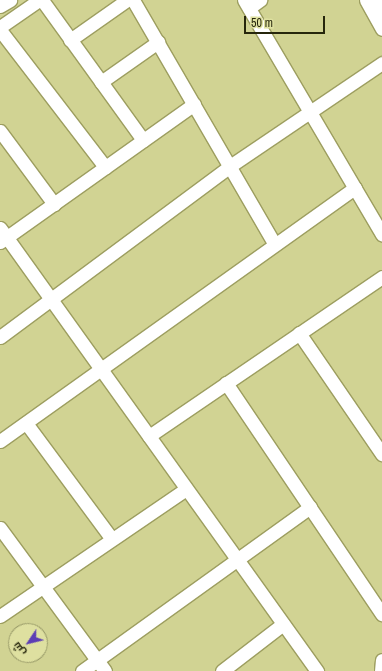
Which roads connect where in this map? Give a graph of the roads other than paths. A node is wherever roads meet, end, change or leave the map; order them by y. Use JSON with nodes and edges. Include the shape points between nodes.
{"nodes":[{"id":1,"x":10,"y":0,"type":"edge"},
{"id":2,"x":40,"y":0,"type":"edge"},
{"id":3,"x":127,"y":0,"type":"edge"},
{"id":4,"x":133,"y":0,"type":"edge"},
{"id":5,"x":260,"y":0,"type":"edge"},
{"id":6,"x":366,"y":0,"type":"edge"},
{"id":7,"x":378,"y":0,"type":"edge"},
{"id":8,"x":246,"y":4,"type":"edge"},
{"id":9,"x":0,"y":6,"type":"edge"},
{"id":10,"x":382,"y":19,"type":"edge"},
{"id":11,"x":0,"y":27,"type":"edge"},
{"id":12,"x":382,"y":29,"type":"edge"},
{"id":13,"x":0,"y":30,"type":"edge"},
{"id":14,"x":70,"y":40,"type":"junction"},
{"id":15,"x":158,"y":42,"type":"junction"},
{"id":16,"x":382,"y":63,"type":"edge"},
{"id":17,"x":100,"y":82,"type":"junction"},
{"id":18,"x":194,"y":104,"type":"junction"},
{"id":19,"x":309,"y":109,"type":"junction"},
{"id":20,"x":0,"y":131,"type":"edge"},
{"id":21,"x":143,"y":140,"type":"junction"},
{"id":22,"x":230,"y":166,"type":"junction"},
{"id":23,"x":105,"y":167,"type":"junction"},
{"id":24,"x":355,"y":188,"type":"junction"},
{"id":25,"x":54,"y":204,"type":"junction"},
{"id":26,"x":382,"y":234,"type":"edge"},
{"id":27,"x":2,"y":236,"type":"edge"},
{"id":28,"x":274,"y":243,"type":"junction"},
{"id":29,"x":382,"y":277,"type":"edge"},
{"id":30,"x":52,"y":300,"type":"junction"},
{"id":31,"x":299,"y":333,"type":"junction"},
{"id":32,"x":0,"y":337,"type":"edge"},
{"id":33,"x":101,"y":370,"type":"junction"},
{"id":34,"x":226,"y":383,"type":"junction"},
{"id":35,"x":26,"y":423,"type":"junction"},
{"id":36,"x":149,"y":436,"type":"junction"},
{"id":37,"x":0,"y":441,"type":"edge"},
{"id":38,"x":382,"y":454,"type":"edge"},
{"id":39,"x":186,"y":489,"type":"junction"},
{"id":40,"x":310,"y":507,"type":"junction"},
{"id":41,"x":0,"y":528,"type":"edge"},
{"id":42,"x":111,"y":538,"type":"junction"},
{"id":43,"x":238,"y":562,"type":"junction"},
{"id":44,"x":42,"y":584,"type":"junction"},
{"id":45,"x":382,"y":614,"type":"edge"},
{"id":46,"x":0,"y":616,"type":"edge"},
{"id":47,"x":283,"y":624,"type":"junction"},
{"id":48,"x":98,"y":660,"type":"junction"},
{"id":49,"x":382,"y":660,"type":"edge"},
{"id":50,"x":82,"y":671,"type":"edge"},
{"id":51,"x":105,"y":671,"type":"edge"},
{"id":52,"x":222,"y":671,"type":"edge"},
{"id":53,"x":317,"y":671,"type":"edge"},
{"id":54,"x":381,"y":671,"type":"edge"}],
"edges":[{"from":1,"to":9,"type":"street"},
{"from":2,"to":11,"type":"street"},
{"from":2,"to":14,"type":"street"},
{"from":3,"to":14,"type":"street"},
{"from":4,"to":15,"type":"street"},
{"from":5,"to":8,"type":"street"},
{"from":6,"to":12,"type":"street"},
{"from":7,"to":10,"type":"street"},
{"from":8,"to":19,"type":"street"},
{"from":13,"to":23,"type":"street"},
{"from":14,"to":17,"type":"street"},
{"from":15,"to":17,"type":"street"},
{"from":15,"to":18,"type":"street"},
{"from":16,"to":19,"type":"street"},
{"from":17,"to":21,"type":"street"},
{"from":18,"to":21,"type":"street"},
{"from":18,"to":22,"type":"street"},
{"from":19,"to":22,"type":"street"},
{"from":19,"to":24,"type":"street"},
{"from":20,"to":25,"type":"street"},
{"from":21,"to":23,"type":"street"},
{"from":22,"to":28,"type":"street"},
{"from":22,"to":30,"type":"street"},
{"from":23,"to":25,"type":"street"},
{"from":24,"to":26,"type":"street"},
{"from":24,"to":28,"type":"street"},
{"from":25,"to":27,"type":"street"},
{"from":27,"to":30,"type":"street"},
{"from":28,"to":33,"type":"street"},
{"from":29,"to":31,"type":"street"},
{"from":30,"to":32,"type":"street"},
{"from":30,"to":33,"type":"street"},
{"from":31,"to":34,"type":"street"},
{"from":31,"to":38,"type":"street"},
{"from":33,"to":35,"type":"street"},
{"from":33,"to":36,"type":"street"},
{"from":34,"to":36,"type":"street"},
{"from":34,"to":40,"type":"street"},
{"from":35,"to":37,"type":"street"},
{"from":35,"to":42,"type":"street"},
{"from":36,"to":39,"type":"street"},
{"from":39,"to":42,"type":"street"},
{"from":39,"to":43,"type":"street"},
{"from":40,"to":43,"type":"street"},
{"from":40,"to":45,"type":"street"},
{"from":41,"to":44,"type":"street"},
{"from":42,"to":44,"type":"street"},
{"from":43,"to":47,"type":"street"},
{"from":43,"to":48,"type":"street"},
{"from":44,"to":46,"type":"street"},
{"from":44,"to":48,"type":"street"},
{"from":47,"to":52,"type":"street"},
{"from":47,"to":53,"type":"street"},
{"from":48,"to":50,"type":"street"},
{"from":48,"to":51,"type":"street"},
{"from":49,"to":54,"type":"street"}]}
